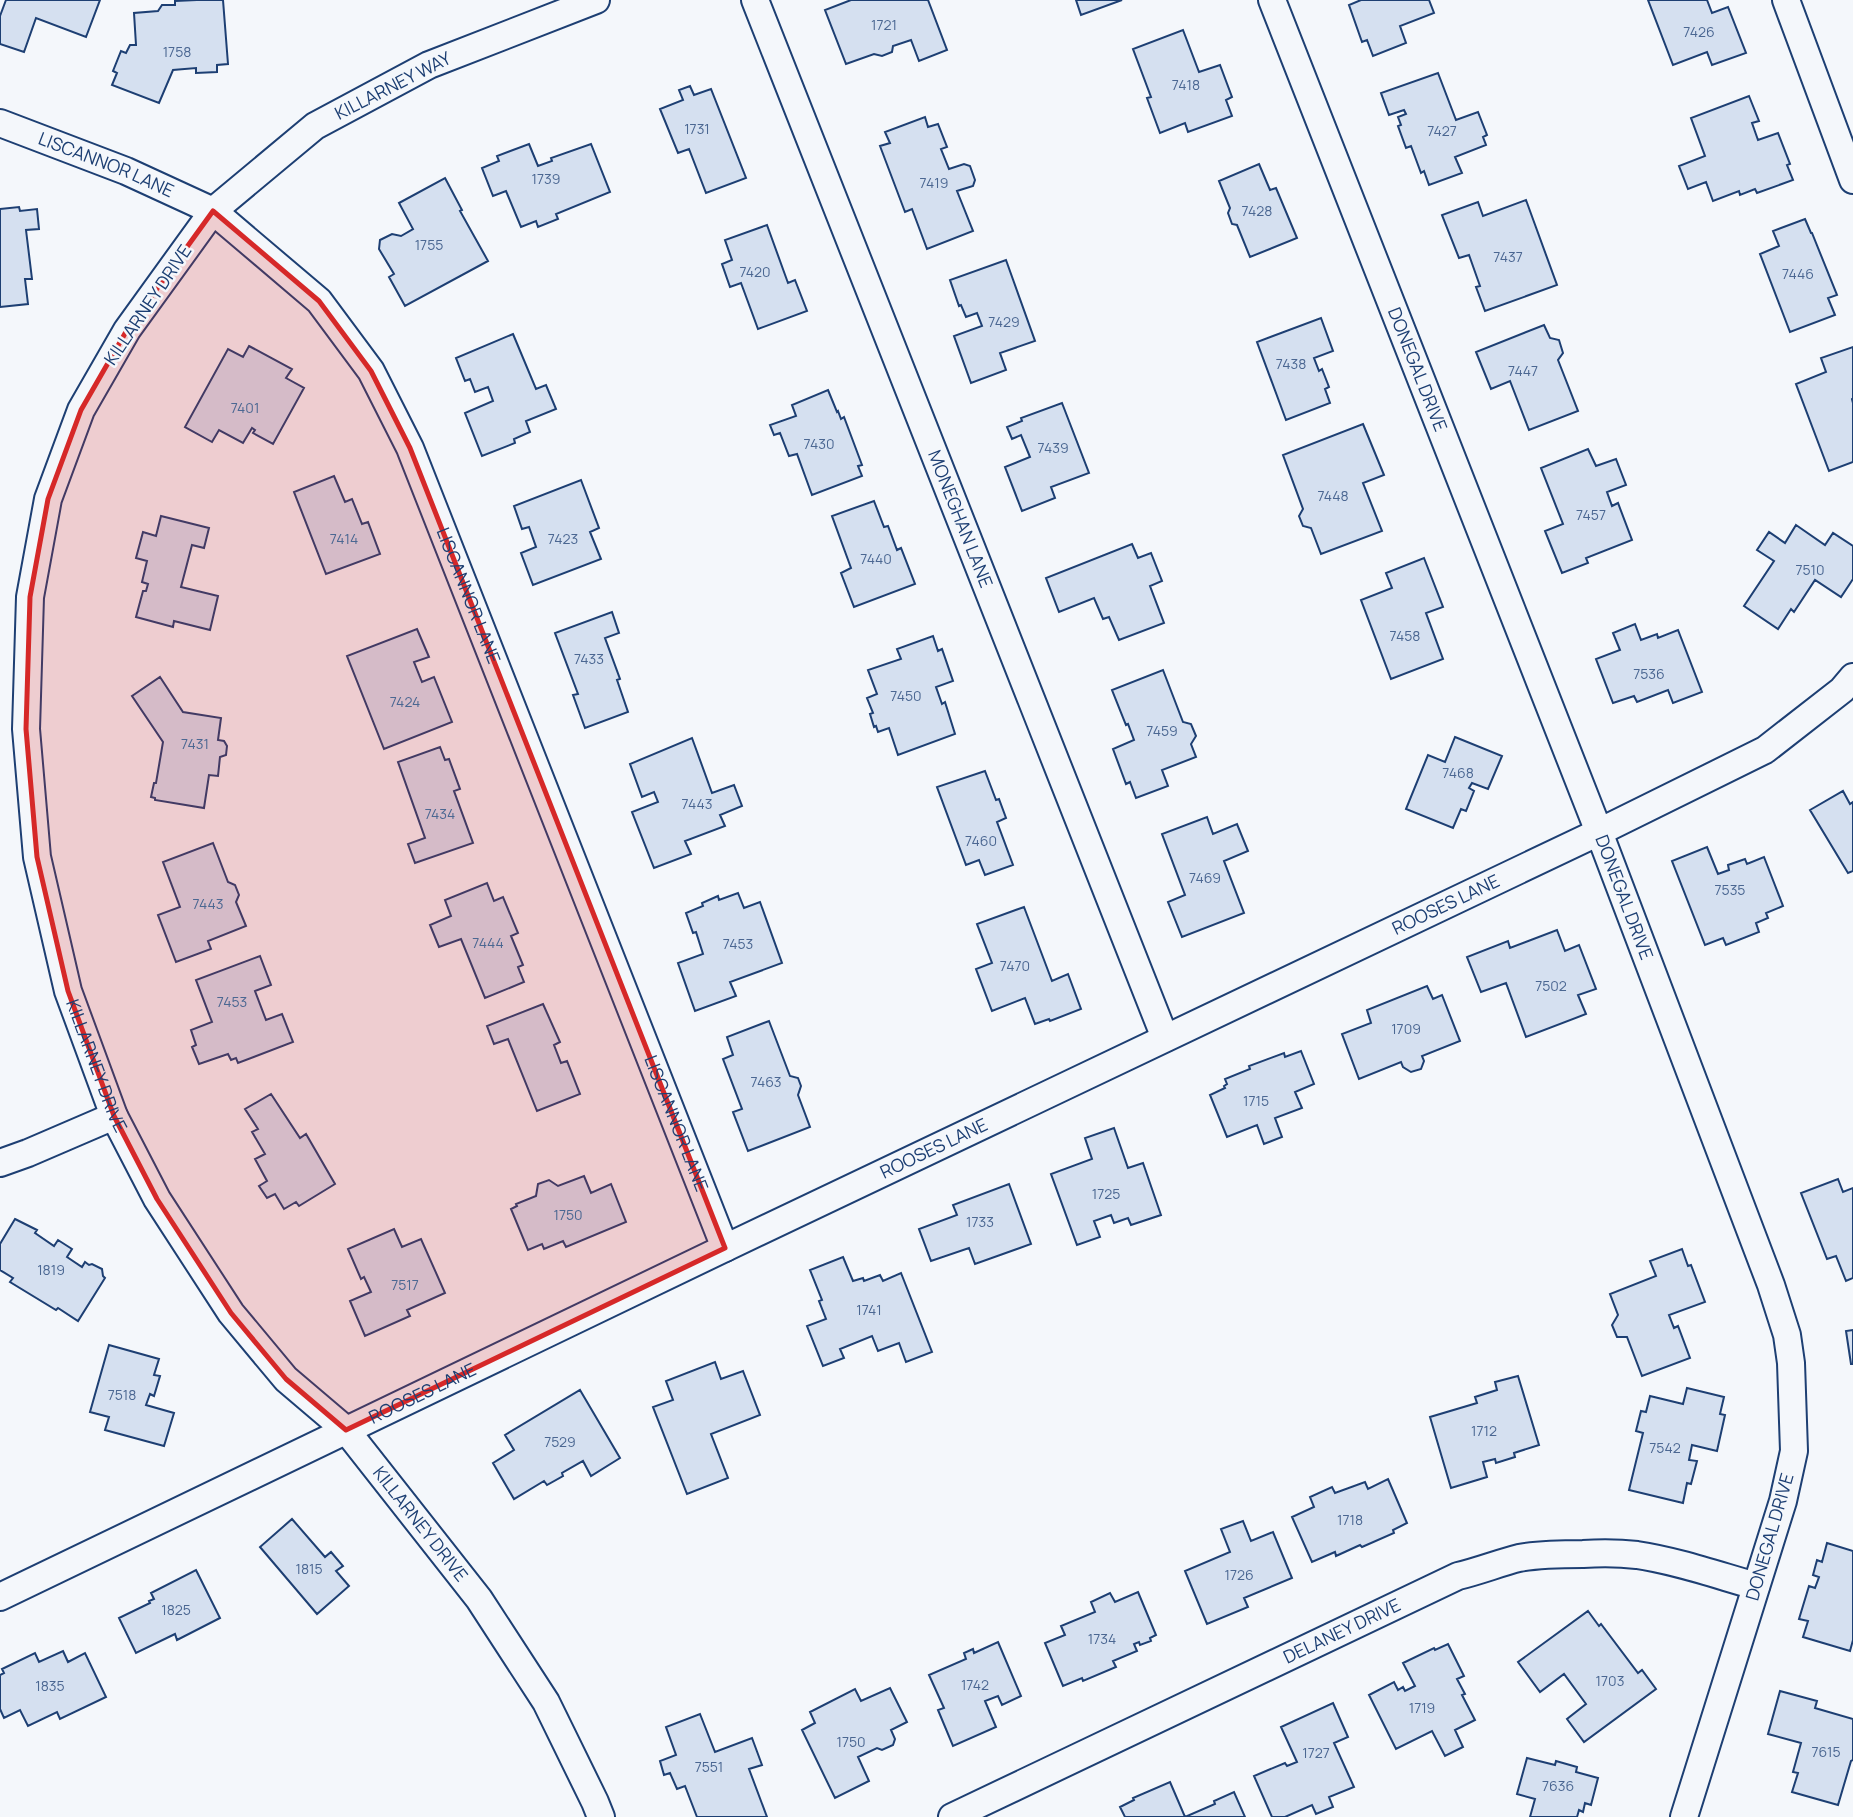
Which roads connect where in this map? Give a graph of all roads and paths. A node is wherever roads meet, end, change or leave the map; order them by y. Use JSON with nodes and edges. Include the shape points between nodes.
{"nodes":[{"id":1,"x":596,"y":0,"type":"edge"},
{"id":2,"x":755,"y":0,"type":"edge"},
{"id":3,"x":1272,"y":0,"type":"edge"},
{"id":4,"x":1786,"y":0,"type":"edge"},
{"id":5,"x":0,"y":123,"type":"edge"},
{"id":6,"x":1853,"y":180,"type":"edge"},
{"id":7,"x":213,"y":211,"type":"junction"},
{"id":8,"x":1853,"y":677,"type":"edge"},
{"id":9,"x":1599,"y":832,"type":"junction"},
{"id":10,"x":1165,"y":1038,"type":"junction"},
{"id":11,"x":114,"y":1116,"type":"junction"},
{"id":12,"x":0,"y":1163,"type":"edge"},
{"id":13,"x":725,"y":1248,"type":"junction"},
{"id":14,"x":346,"y":1430,"type":"junction"},
{"id":15,"x":1756,"y":1586,"type":"junction"},
{"id":16,"x":0,"y":1597,"type":"edge"},
{"id":17,"x":601,"y":1817,"type":"edge"},
{"id":18,"x":952,"y":1817,"type":"edge"},
{"id":19,"x":1684,"y":1817,"type":"edge"}],
"edges":[{"from":1,"to":7,"type":"street","name":"KILLARNEY WAY","via":[[429,65],[315,127]]},
{"from":2,"to":10,"type":"street","name":"MONEGHAN LANE"},
{"from":3,"to":9,"type":"street","name":"DONEGAL DRIVE"},
{"from":4,"to":6,"type":"street"},
{"from":5,"to":7,"type":"street","name":"LISCANNOR LANE","via":[[126,171]]},
{"from":7,"to":11,"type":"street","name":"KILLARNEY DRIVE","via":[[127,330],[81,410],[48,499],[30,597],[26,729],[37,858],[68,991]]},
{"from":7,"to":13,"type":"street","name":"LISCANNOR LANE","via":[[319,301],[371,371],[411,448]]},
{"from":8,"to":9,"type":"street","name":"ROOSES LANE","via":[[1765,750]]},
{"from":9,"to":10,"type":"street","name":"ROOSES LANE"},
{"from":9,"to":15,"type":"street","name":"DONEGAL DRIVE","via":[[1787,1335],[1794,1451]]},
{"from":10,"to":13,"type":"street","name":"ROOSES LANE"},
{"from":11,"to":12,"type":"street"},
{"from":11,"to":14,"type":"street","name":"KILLARNEY DRIVE","via":[[157,1199],[231,1313],[286,1380]]},
{"from":13,"to":14,"type":"street","name":"ROOSES LANE"},
{"from":14,"to":16,"type":"street","name":"ROOSES LANE"},
{"from":14,"to":17,"type":"street","name":"KILLARNEY DRIVE","via":[[479,1599],[546,1702]]},
{"from":15,"to":18,"type":"street","name":"DELANEY DRIVE","via":[[1637,1555],[1600,1552],[1530,1557],[1494,1565],[1458,1576]]},
{"from":15,"to":19,"type":"street","name":"DONEGAL DRIVE"}]}
